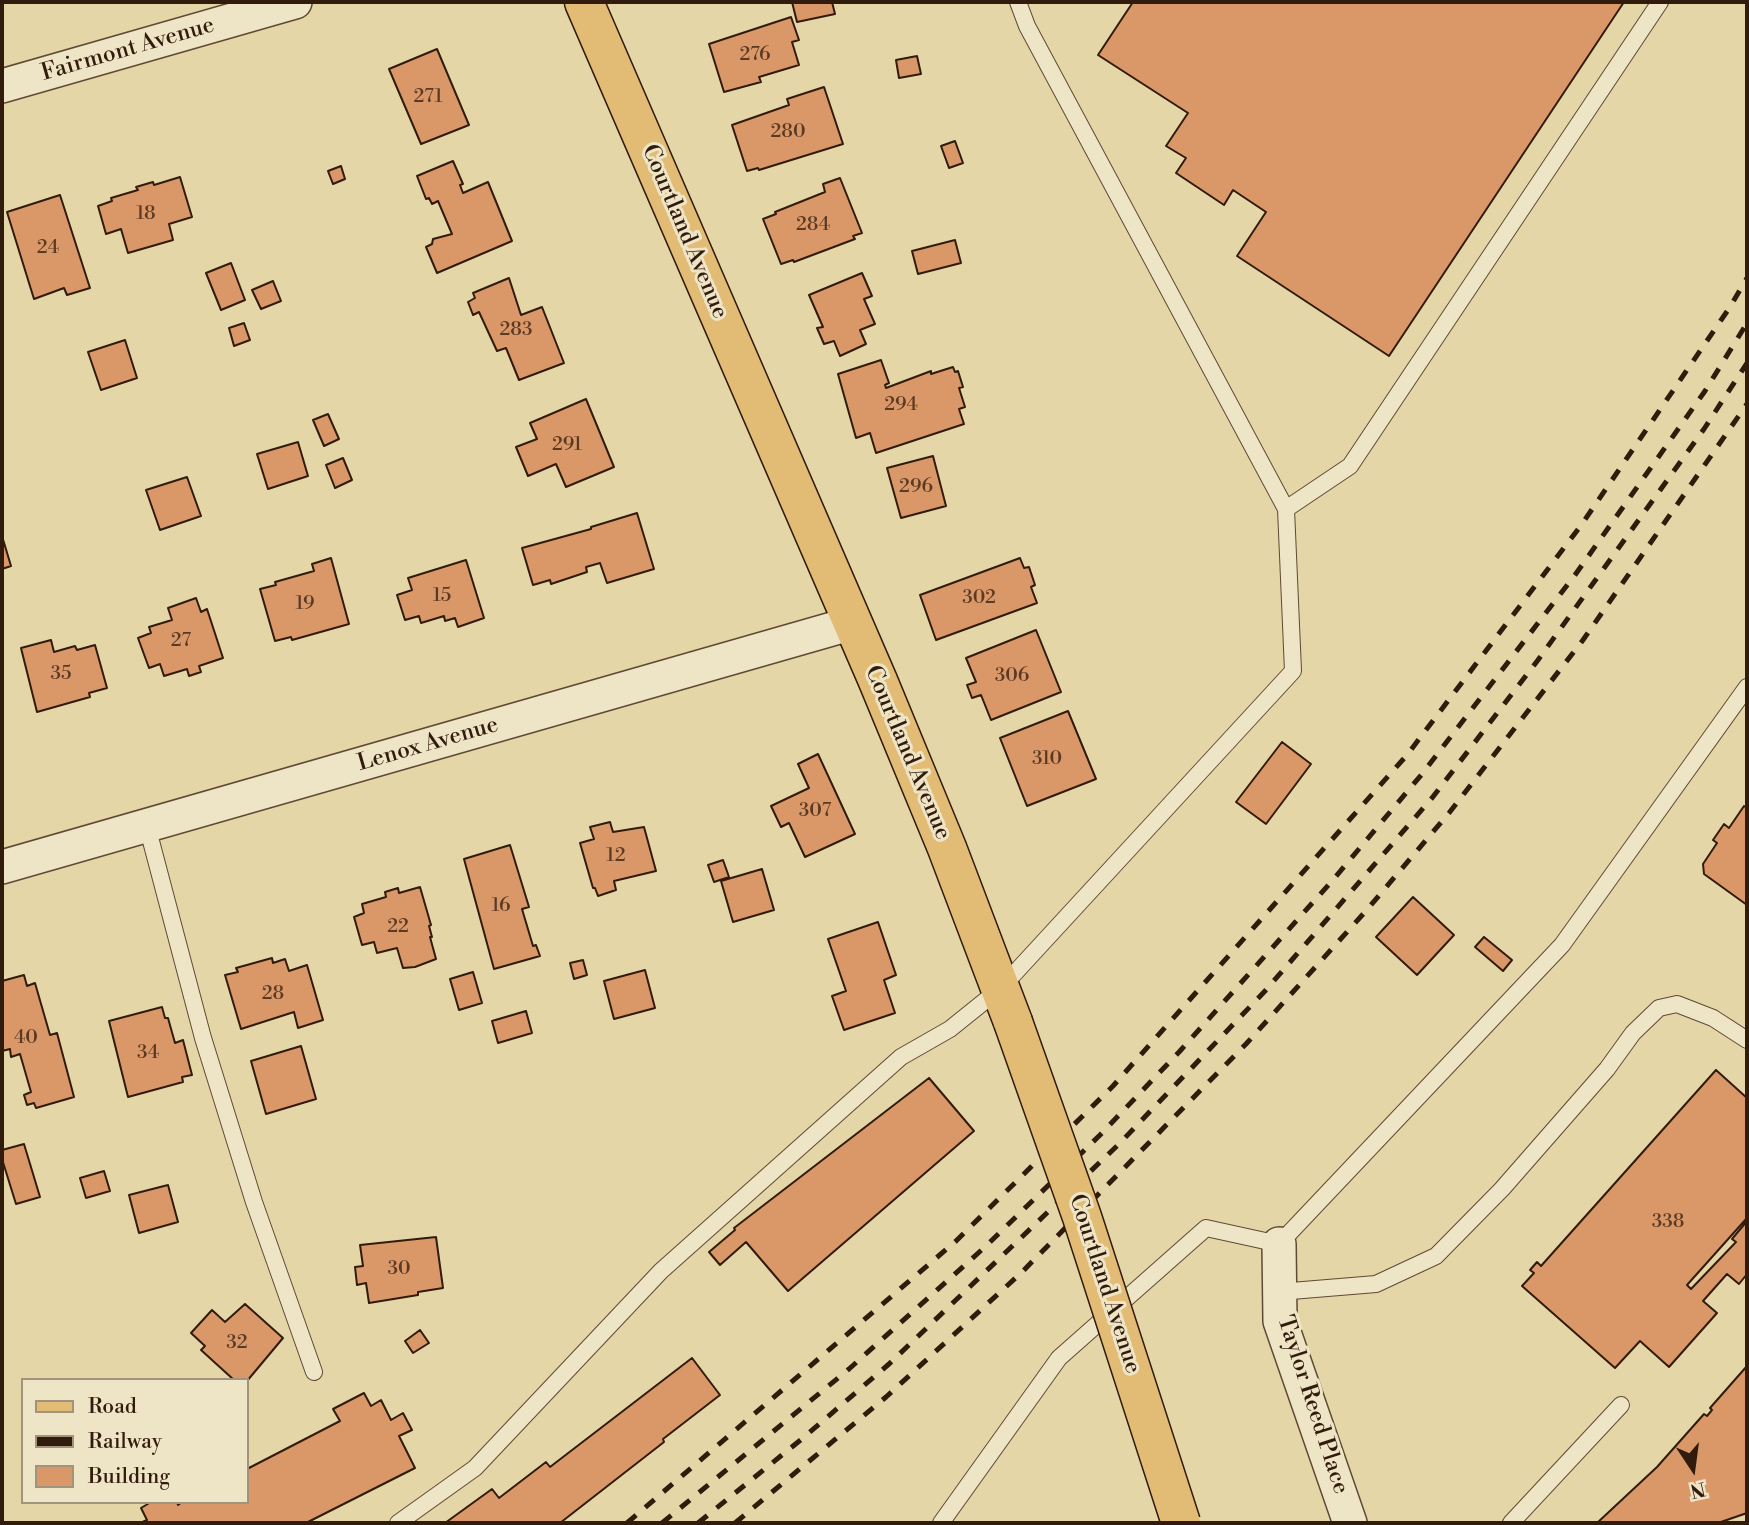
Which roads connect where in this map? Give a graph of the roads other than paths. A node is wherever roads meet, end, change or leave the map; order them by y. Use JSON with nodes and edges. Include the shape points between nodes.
{"nodes":[{"id":1,"x":295,"y":2,"type":"edge"},
{"id":2,"x":584,"y":2,"type":"edge"},
{"id":3,"x":1018,"y":2,"type":"edge"},
{"id":4,"x":1660,"y":2,"type":"edge"},
{"id":5,"x":2,"y":86,"type":"edge"},
{"id":6,"x":1286,"y":509,"type":"junction"},
{"id":7,"x":853,"y":623,"type":"junction"},
{"id":8,"x":1747,"y":687,"type":"edge"},
{"id":9,"x":147,"y":825,"type":"junction"},
{"id":10,"x":2,"y":867,"type":"edge"},
{"id":11,"x":1007,"y":1005,"type":"junction"},
{"id":12,"x":1747,"y":1040,"type":"edge"},
{"id":13,"x":1279,"y":1244,"type":"junction"},
{"id":14,"x":1279,"y":1292,"type":"junction"},
{"id":15,"x":314,"y":1372,"type":"dead end"},
{"id":16,"x":1621,"y":1405,"type":"dead end"},
{"id":17,"x":398,"y":1523,"type":"edge"},
{"id":18,"x":941,"y":1523,"type":"edge"},
{"id":19,"x":1181,"y":1523,"type":"edge"},
{"id":20,"x":1350,"y":1523,"type":"edge"},
{"id":21,"x":1511,"y":1523,"type":"edge"}],
"edges":[{"from":1,"to":5,"type":"street","name":"Fairmont Avenue"},
{"from":2,"to":7,"type":"main road","name":"Courtland Avenue"},
{"from":3,"to":6,"type":"lane"},
{"from":4,"to":6,"type":"lane","via":[[1350,466]]},
{"from":6,"to":11,"type":"lane","via":[[1293,671]]},
{"from":7,"to":9,"type":"street","name":"Lenox Avenue"},
{"from":7,"to":11,"type":"main road","name":"Courtland Avenue"},
{"from":8,"to":13,"type":"lane","via":[[1562,945]]},
{"from":9,"to":10,"type":"street","name":"Lenox Avenue"},
{"from":9,"to":15,"type":"lane","via":[[225,1110]]},
{"from":11,"to":17,"type":"lane","via":[[950,1029],[901,1058],[661,1271],[475,1468]]},
{"from":11,"to":19,"type":"main road","name":"Courtland Avenue","bridge":true,"via":[[1086,1228]]},
{"from":12,"to":14,"type":"lane","via":[[1713,1018],[1677,1004],[1659,1008],[1633,1032],[1502,1189],[1436,1256],[1376,1284]]},
{"from":13,"to":14,"type":"street","name":"Taylor Reed Place"},
{"from":13,"to":18,"type":"lane","via":[[1206,1228],[1059,1358]]},
{"from":14,"to":20,"type":"street","name":"Taylor Reed Place","via":[[1280,1321]]},
{"from":16,"to":21,"type":"lane"}]}
